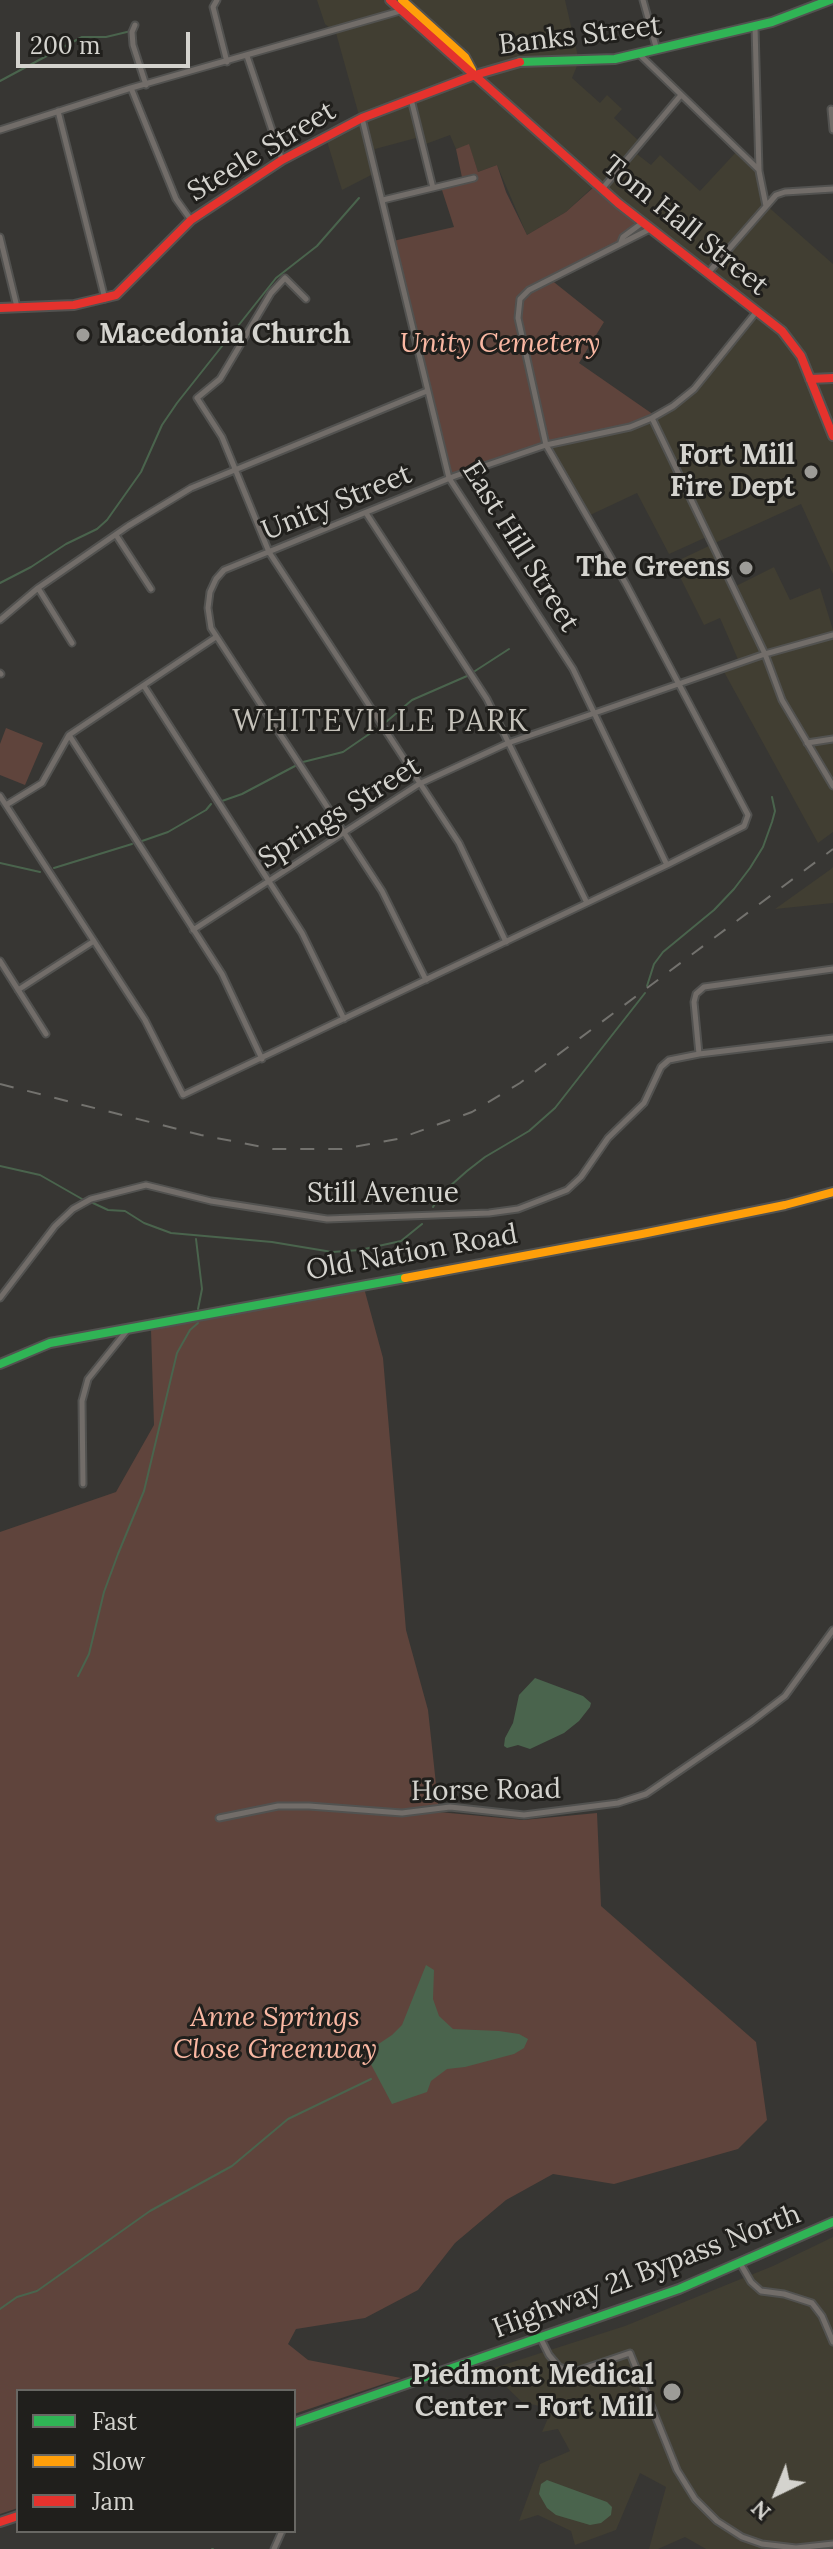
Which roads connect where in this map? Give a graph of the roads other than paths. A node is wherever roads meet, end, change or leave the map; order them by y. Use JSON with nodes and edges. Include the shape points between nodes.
{"nodes":[{"id":1,"x":217,"y":0,"type":"edge"},
{"id":2,"x":390,"y":0,"type":"edge"},
{"id":3,"x":402,"y":0,"type":"edge"},
{"id":4,"x":643,"y":0,"type":"edge"},
{"id":5,"x":830,"y":0,"type":"edge"},
{"id":6,"x":401,"y":10,"type":"junction"},
{"id":7,"x":135,"y":25,"type":"dead end"},
{"id":8,"x":755,"y":27,"type":"junction"},
{"id":9,"x":657,"y":50,"type":"junction"},
{"id":10,"x":639,"y":54,"type":"junction"},
{"id":11,"x":247,"y":56,"type":"junction"},
{"id":12,"x":227,"y":62,"type":"junction"},
{"id":13,"x":475,"y":75,"type":"junction"},
{"id":14,"x":146,"y":85,"type":"junction"},
{"id":15,"x":131,"y":88,"type":"junction"},
{"id":16,"x":681,"y":95,"type":"junction"},
{"id":17,"x":411,"y":98,"type":"junction"},
{"id":18,"x":831,"y":109,"type":"dead end"},
{"id":19,"x":58,"y":111,"type":"junction"},
{"id":20,"x":362,"y":118,"type":"junction"},
{"id":21,"x":0,"y":130,"type":"edge"},
{"id":22,"x":833,"y":130,"type":"edge"},
{"id":23,"x":282,"y":160,"type":"junction"},
{"id":24,"x":759,"y":171,"type":"junction"},
{"id":25,"x":474,"y":178,"type":"dead end"},
{"id":26,"x":433,"y":188,"type":"junction"},
{"id":27,"x":602,"y":189,"type":"junction"},
{"id":28,"x":833,"y":189,"type":"edge"},
{"id":29,"x":383,"y":200,"type":"junction"},
{"id":30,"x":766,"y":206,"type":"junction"},
{"id":31,"x":191,"y":220,"type":"junction"},
{"id":32,"x":646,"y":226,"type":"junction"},
{"id":33,"x":0,"y":237,"type":"edge"},
{"id":34,"x":708,"y":273,"type":"junction"},
{"id":35,"x":105,"y":299,"type":"junction"},
{"id":36,"x":306,"y":299,"type":"dead end"},
{"id":37,"x":17,"y":307,"type":"junction"},
{"id":38,"x":0,"y":308,"type":"edge"},
{"id":39,"x":757,"y":311,"type":"junction"},
{"id":40,"x":833,"y":378,"type":"edge"},
{"id":41,"x":810,"y":379,"type":"junction"},
{"id":42,"x":427,"y":391,"type":"junction"},
{"id":43,"x":652,"y":418,"type":"junction"},
{"id":44,"x":833,"y":436,"type":"edge"},
{"id":45,"x":546,"y":445,"type":"junction"},
{"id":46,"x":236,"y":469,"type":"junction"},
{"id":47,"x":449,"y":478,"type":"junction"},
{"id":48,"x":366,"y":513,"type":"junction"},
{"id":49,"x":116,"y":535,"type":"junction"},
{"id":50,"x":269,"y":552,"type":"junction"},
{"id":51,"x":38,"y":588,"type":"junction"},
{"id":52,"x":151,"y":589,"type":"dead end"},
{"id":53,"x":0,"y":620,"type":"edge"},
{"id":54,"x":833,"y":635,"type":"edge"},
{"id":55,"x":216,"y":637,"type":"junction"},
{"id":56,"x":72,"y":643,"type":"dead end"},
{"id":57,"x":765,"y":654,"type":"junction"},
{"id":58,"x":679,"y":683,"type":"junction"},
{"id":59,"x":144,"y":686,"type":"junction"},
{"id":60,"x":593,"y":712,"type":"junction"},
{"id":61,"x":69,"y":735,"type":"junction"},
{"id":62,"x":833,"y":739,"type":"edge"},
{"id":63,"x":508,"y":743,"type":"junction"},
{"id":64,"x":807,"y":743,"type":"junction"},
{"id":65,"x":419,"y":784,"type":"junction"},
{"id":66,"x":833,"y":786,"type":"edge"},
{"id":67,"x":0,"y":796,"type":"edge"},
{"id":68,"x":6,"y":805,"type":"junction"},
{"id":69,"x":343,"y":831,"type":"junction"},
{"id":70,"x":667,"y":865,"type":"junction"},
{"id":71,"x":269,"y":881,"type":"junction"},
{"id":72,"x":587,"y":903,"type":"junction"},
{"id":73,"x":193,"y":930,"type":"junction"},
{"id":74,"x":94,"y":941,"type":"junction"},
{"id":75,"x":506,"y":942,"type":"junction"},
{"id":76,"x":0,"y":961,"type":"edge"},
{"id":77,"x":833,"y":969,"type":"edge"},
{"id":78,"x":426,"y":980,"type":"junction"},
{"id":79,"x":18,"y":990,"type":"junction"},
{"id":80,"x":344,"y":1019,"type":"junction"},
{"id":81,"x":46,"y":1034,"type":"dead end"},
{"id":82,"x":833,"y":1038,"type":"edge"},
{"id":83,"x":699,"y":1054,"type":"junction"},
{"id":84,"x":262,"y":1059,"type":"junction"},
{"id":85,"x":833,"y":1192,"type":"edge"},
{"id":86,"x":0,"y":1298,"type":"edge"},
{"id":87,"x":129,"y":1328,"type":"junction"},
{"id":88,"x":0,"y":1364,"type":"edge"},
{"id":89,"x":83,"y":1484,"type":"dead end"},
{"id":90,"x":833,"y":1630,"type":"edge"},
{"id":91,"x":219,"y":1818,"type":"dead end"},
{"id":92,"x":833,"y":2222,"type":"edge"},
{"id":93,"x":740,"y":2263,"type":"junction"},
{"id":94,"x":541,"y":2339,"type":"junction"},
{"id":95,"x":833,"y":2342,"type":"edge"},
{"id":96,"x":296,"y":2422,"type":"edge"},
{"id":97,"x":833,"y":2544,"type":"edge"}],
"edges":[{"from":1,"to":12,"type":"street","via":[[213,7]]},
{"from":2,"to":6,"type":"main road","name":"Tom Hall Street"},
{"from":3,"to":13,"type":"main road","name":"Tom Hall Street","via":[[465,57]]},
{"from":4,"to":9,"type":"street"},
{"from":5,"to":8,"type":"main road","name":"Banks Street"},
{"from":6,"to":11,"type":"street"},
{"from":6,"to":13,"type":"main road","name":"Tom Hall Street"},
{"from":7,"to":14,"type":"street","via":[[133,45]]},
{"from":8,"to":9,"type":"main road","name":"Banks Street"},
{"from":8,"to":24,"type":"street"},
{"from":9,"to":10,"type":"main road","name":"Banks Street"},
{"from":10,"to":13,"type":"main road","name":"Banks Street","via":[[524,61]]},
{"from":10,"to":16,"type":"street"},
{"from":11,"to":12,"type":"street"},
{"from":11,"to":23,"type":"street"},
{"from":12,"to":14,"type":"street"},
{"from":13,"to":17,"type":"main road","name":"Steele Street"},
{"from":13,"to":27,"type":"main road","name":"Tom Hall Street"},
{"from":14,"to":15,"type":"street"},
{"from":15,"to":19,"type":"street"},
{"from":15,"to":31,"type":"street","via":[[176,199]]},
{"from":16,"to":24,"type":"street"},
{"from":16,"to":27,"type":"street"},
{"from":17,"to":20,"type":"main road","name":"Steele Street"},
{"from":17,"to":26,"type":"street"},
{"from":18,"to":22,"type":"street"},
{"from":19,"to":21,"type":"street"},
{"from":19,"to":35,"type":"street"},
{"from":20,"to":23,"type":"main road","name":"Steele Street"},
{"from":20,"to":29,"type":"street","name":"East Hill Street"},
{"from":23,"to":31,"type":"main road","name":"Steele Street"},
{"from":24,"to":30,"type":"street"},
{"from":25,"to":26,"type":"street"},
{"from":26,"to":29,"type":"street"},
{"from":27,"to":32,"type":"main road","name":"Tom Hall Street"},
{"from":28,"to":30,"type":"street","via":[[785,192]]},
{"from":29,"to":42,"type":"street","name":"East Hill Street"},
{"from":30,"to":34,"type":"street"},
{"from":31,"to":35,"type":"main road","name":"Steele Street","via":[[131,282]]},
{"from":32,"to":34,"type":"main road","name":"Tom Hall Street"},
{"from":32,"to":45,"type":"street","via":[[520,299],[518,318]]},
{"from":33,"to":37,"type":"street"},
{"from":34,"to":39,"type":"main road","name":"Tom Hall Street"},
{"from":35,"to":37,"type":"main road","name":"Steele Street"},
{"from":36,"to":46,"type":"street","via":[[285,278],[220,379],[197,398]]},
{"from":37,"to":38,"type":"main road","name":"Steele Street"},
{"from":39,"to":41,"type":"main road","name":"Tom Hall Street","via":[[793,343]]},
{"from":39,"to":43,"type":"street","name":"Unity Street","via":[[694,389]]},
{"from":40,"to":41,"type":"main road"},
{"from":41,"to":44,"type":"main road","name":"Tom Hall Street"},
{"from":42,"to":46,"type":"street"},
{"from":42,"to":47,"type":"street","name":"East Hill Street"},
{"from":43,"to":45,"type":"street","name":"Unity Street"},
{"from":43,"to":57,"type":"street"},
{"from":45,"to":47,"type":"street","name":"Unity Street"},
{"from":45,"to":58,"type":"street"},
{"from":46,"to":49,"type":"street","via":[[191,488]]},
{"from":46,"to":50,"type":"street"},
{"from":47,"to":48,"type":"street","name":"Unity Street"},
{"from":47,"to":60,"type":"street","name":"East Hill Street","via":[[573,669]]},
{"from":48,"to":50,"type":"street","name":"Unity Street"},
{"from":48,"to":63,"type":"street","via":[[487,699]]},
{"from":49,"to":51,"type":"street"},
{"from":49,"to":52,"type":"street"},
{"from":50,"to":55,"type":"street","name":"Unity Street","via":[[224,570],[216,579],[208,608]]},
{"from":50,"to":65,"type":"street"},
{"from":51,"to":53,"type":"street"},
{"from":51,"to":56,"type":"street"},
{"from":54,"to":57,"type":"street","name":"Springs Street"},
{"from":55,"to":59,"type":"street"},
{"from":55,"to":69,"type":"street"},
{"from":57,"to":58,"type":"street","name":"Springs Street"},
{"from":57,"to":64,"type":"street","via":[[782,700]]},
{"from":58,"to":60,"type":"street","name":"Springs Street"},
{"from":58,"to":70,"type":"street","via":[[748,815],[744,826]]},
{"from":59,"to":61,"type":"street"},
{"from":59,"to":71,"type":"street"},
{"from":60,"to":63,"type":"street","name":"Springs Street"},
{"from":60,"to":70,"type":"street","name":"East Hill Street"},
{"from":61,"to":68,"type":"street","via":[[42,783]]},
{"from":61,"to":73,"type":"street"},
{"from":62,"to":64,"type":"street"},
{"from":63,"to":65,"type":"street","name":"Springs Street"},
{"from":63,"to":72,"type":"street"},
{"from":64,"to":66,"type":"street"},
{"from":65,"to":69,"type":"street","name":"Springs Street"},
{"from":65,"to":75,"type":"street","via":[[459,843]]},
{"from":67,"to":68,"type":"street"},
{"from":68,"to":74,"type":"street"},
{"from":69,"to":71,"type":"street","name":"Springs Street"},
{"from":69,"to":78,"type":"street","via":[[382,891]]},
{"from":70,"to":72,"type":"street"},
{"from":71,"to":73,"type":"street","name":"Springs Street"},
{"from":71,"to":80,"type":"street","via":[[302,933]]},
{"from":72,"to":75,"type":"street"},
{"from":73,"to":84,"type":"street","via":[[222,974]]},
{"from":74,"to":79,"type":"street"},
{"from":74,"to":84,"type":"street","via":[[145,1020],[183,1095]]},
{"from":75,"to":78,"type":"street"},
{"from":76,"to":79,"type":"street"},
{"from":77,"to":83,"type":"street","via":[[704,987],[694,1002]]},
{"from":78,"to":80,"type":"street"},
{"from":79,"to":81,"type":"street"},
{"from":80,"to":84,"type":"street"},
{"from":82,"to":83,"type":"street","name":"Still Avenue"},
{"from":83,"to":86,"type":"street","name":"Still Avenue","via":[[665,1063],[648,1098],[608,1138],[581,1177],[550,1198],[489,1213],[327,1219],[146,1185],[73,1209]]},
{"from":85,"to":87,"type":"main road","name":"Old Nation Road","via":[[642,1234]]},
{"from":87,"to":88,"type":"main road","name":"Old Nation Road","via":[[50,1343]]},
{"from":87,"to":89,"type":"street","via":[[88,1379],[82,1401]]},
{"from":90,"to":91,"type":"street","name":"Horse Road","via":[[785,1696],[646,1794],[618,1803],[524,1815],[450,1807],[402,1813],[278,1806]]},
{"from":92,"to":93,"type":"main road","name":"Highway 21 Bypass North"},
{"from":93,"to":94,"type":"main road","name":"Highway 21 Bypass North"},
{"from":93,"to":95,"type":"street","via":[[761,2291],[812,2303]]},
{"from":94,"to":96,"type":"main road","name":"Highway 21 Bypass North"},
{"from":94,"to":97,"type":"street","via":[[559,2367],[574,2372],[630,2353],[677,2470],[717,2521],[762,2544]]}]}
